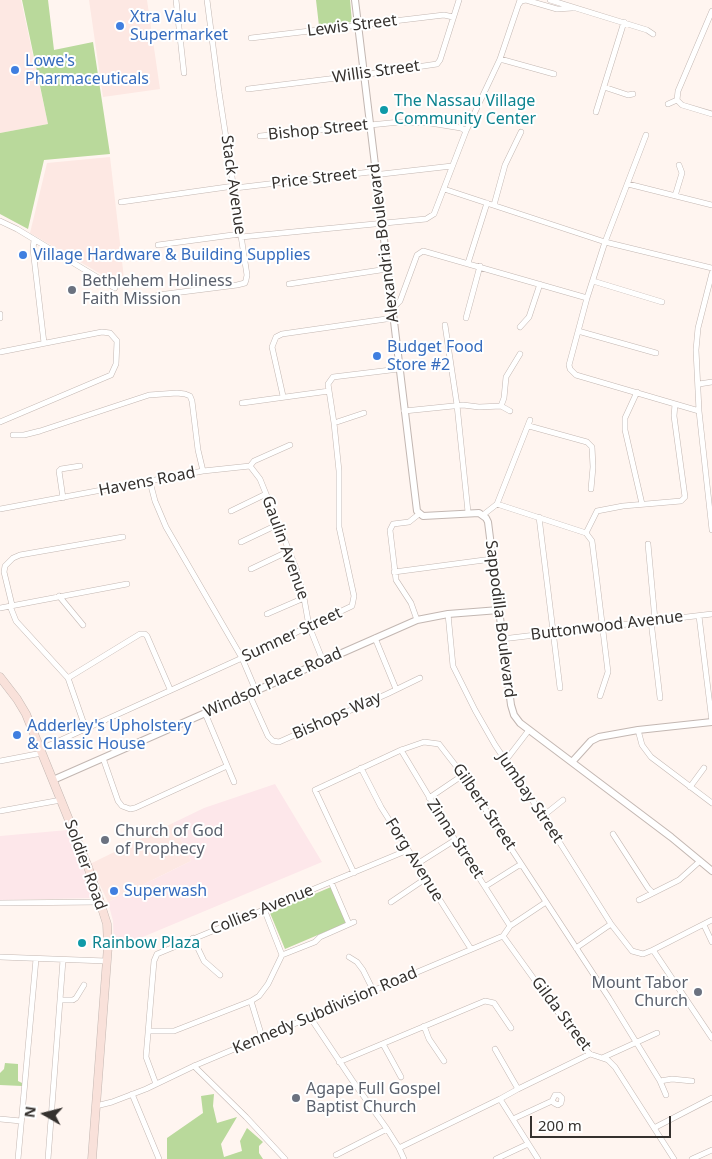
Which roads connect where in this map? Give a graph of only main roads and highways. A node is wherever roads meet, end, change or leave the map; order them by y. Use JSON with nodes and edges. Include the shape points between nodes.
{"nodes":[{"id":1,"x":0,"y":677,"type":"edge"},
{"id":2,"x":3,"y":687,"type":"edge"},
{"id":3,"x":92,"y":1159,"type":"edge"}],
"edges":[{"from":1,"to":2,"type":"main road","name":"Soldier Road"},
{"from":2,"to":3,"type":"main road","name":"Soldier Road","via":[[17,699],[26,714],[107,924]]}]}
